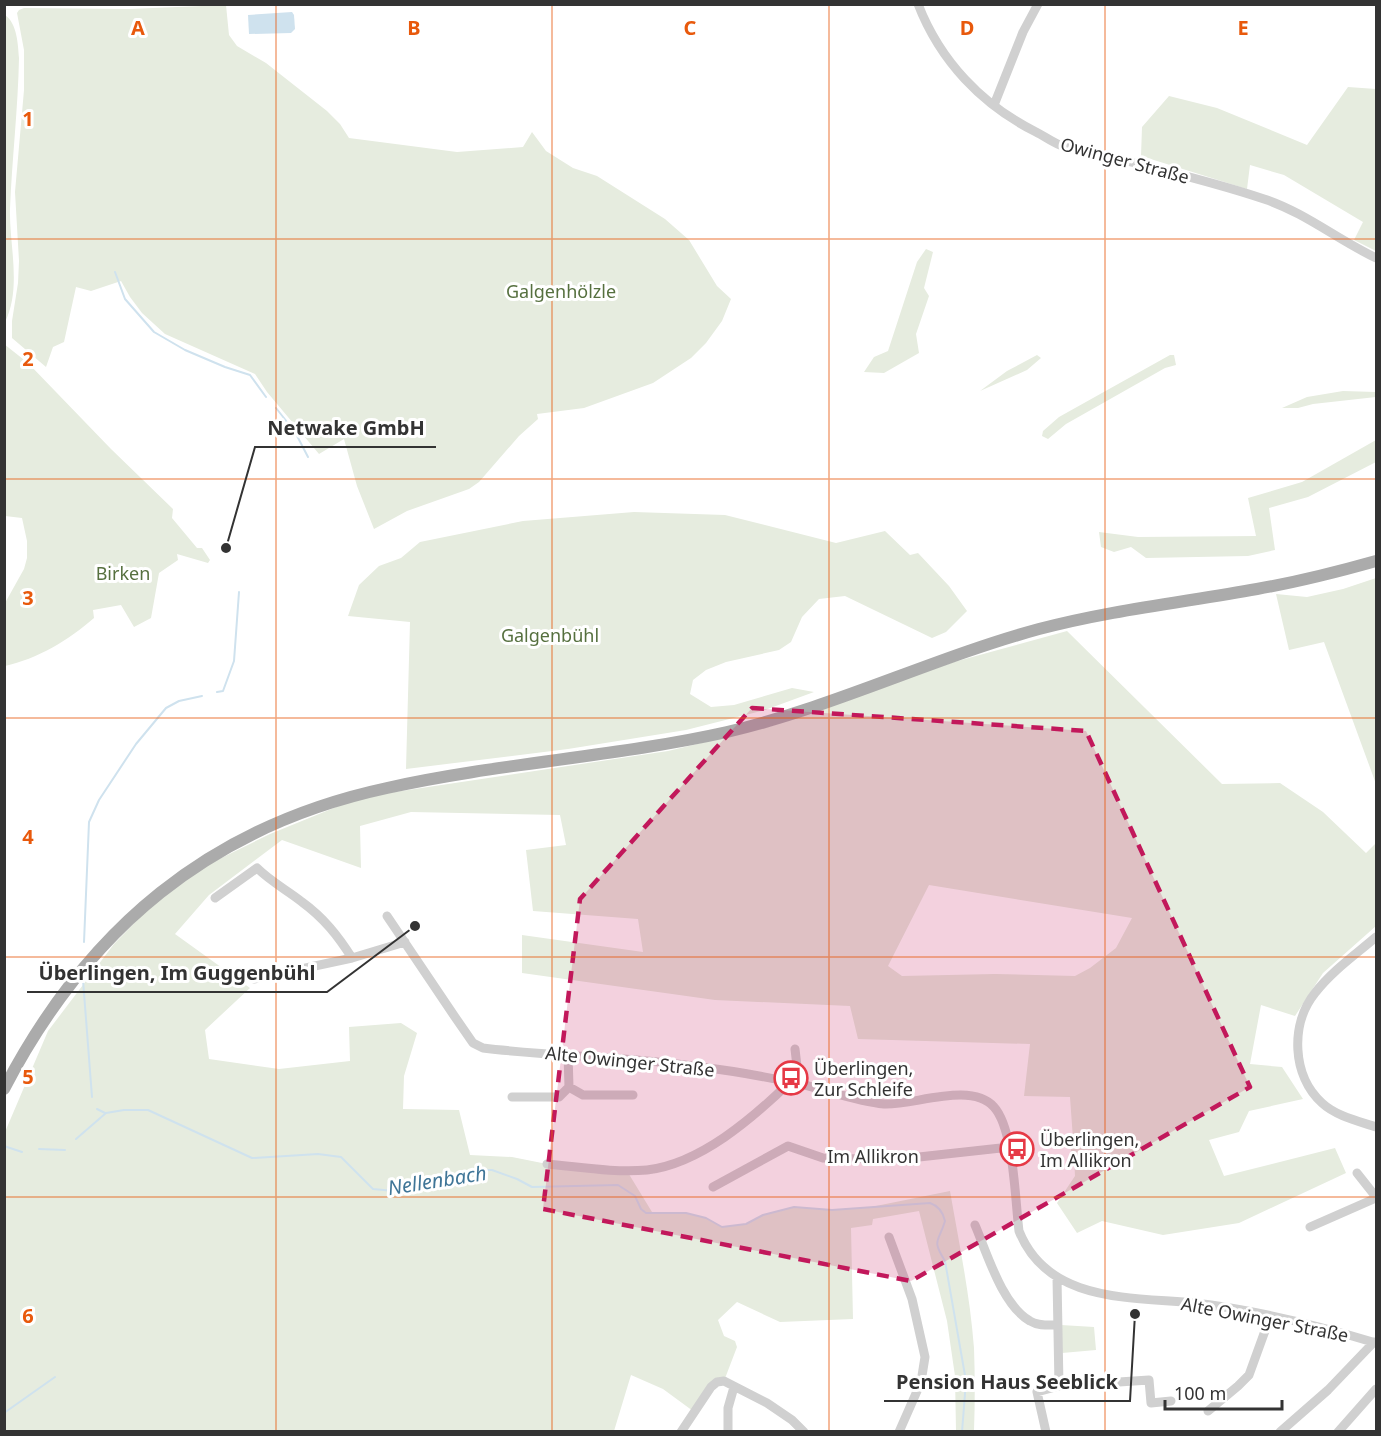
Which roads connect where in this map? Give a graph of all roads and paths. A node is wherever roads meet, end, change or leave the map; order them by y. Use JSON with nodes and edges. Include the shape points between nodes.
{"nodes":[{"id":1,"x":918,"y":4,"type":"edge"},
{"id":2,"x":1038,"y":4,"type":"edge"},
{"id":3,"x":994,"y":105,"type":"junction"},
{"id":4,"x":1377,"y":258,"type":"edge"},
{"id":5,"x":1377,"y":561,"type":"edge"},
{"id":6,"x":215,"y":898,"type":"dead end"},
{"id":7,"x":387,"y":916,"type":"dead end"},
{"id":8,"x":1377,"y":937,"type":"edge"},
{"id":9,"x":405,"y":942,"type":"junction"},
{"id":10,"x":352,"y":958,"type":"junction"},
{"id":11,"x":254,"y":979,"type":"dead end"},
{"id":12,"x":795,"y":1049,"type":"dead end"},
{"id":13,"x":568,"y":1054,"type":"junction"},
{"id":14,"x":795,"y":1083,"type":"junction"},
{"id":15,"x":569,"y":1087,"type":"junction"},
{"id":16,"x":4,"y":1089,"type":"edge"},
{"id":17,"x":633,"y":1095,"type":"dead end"},
{"id":18,"x":512,"y":1097,"type":"dead end"},
{"id":19,"x":1377,"y":1127,"type":"edge"},
{"id":20,"x":1010,"y":1147,"type":"junction"},
{"id":21,"x":547,"y":1164,"type":"dead end"},
{"id":22,"x":1357,"y":1173,"type":"dead end"},
{"id":23,"x":713,"y":1188,"type":"dead end"},
{"id":24,"x":1377,"y":1197,"type":"edge"},
{"id":25,"x":975,"y":1225,"type":"dead end"},
{"id":26,"x":1310,"y":1227,"type":"dead end"},
{"id":27,"x":889,"y":1237,"type":"dead end"},
{"id":28,"x":1057,"y":1278,"type":"junction"},
{"id":29,"x":1270,"y":1317,"type":"junction"},
{"id":30,"x":1057,"y":1325,"type":"junction"},
{"id":31,"x":1375,"y":1342,"type":"edge"},
{"id":32,"x":1059,"y":1386,"type":"junction"},
{"id":33,"x":734,"y":1387,"type":"junction"},
{"id":34,"x":1377,"y":1389,"type":"edge"},
{"id":35,"x":1171,"y":1401,"type":"dead end"},
{"id":36,"x":1208,"y":1412,"type":"dead end"},
{"id":37,"x":681,"y":1431,"type":"edge"},
{"id":38,"x":728,"y":1431,"type":"edge"},
{"id":39,"x":804,"y":1431,"type":"edge"},
{"id":40,"x":899,"y":1431,"type":"edge"},
{"id":41,"x":1046,"y":1431,"type":"edge"},
{"id":42,"x":1280,"y":1431,"type":"edge"},
{"id":43,"x":1338,"y":1431,"type":"edge"}],
"edges":[{"from":1,"to":3,"type":"street","name":"Owinger Straße","via":[[948,60],[973,89]]},
{"from":2,"to":3,"type":"street"},
{"from":3,"to":4,"type":"street","name":"Owinger Straße","via":[[1059,144],[1265,199],[1304,216]]},
{"from":5,"to":16,"type":"main road","via":[[1259,589],[1040,629],[731,731],[386,788],[279,821],[226,847],[189,872],[114,933],[67,987],[27,1046]]},
{"from":6,"to":10,"type":"street","via":[[257,868],[320,916]]},
{"from":7,"to":9,"type":"street","name":"Alte Owinger Straße"},
{"from":8,"to":19,"type":"street","via":[[1330,975],[1313,995],[1298,1033],[1298,1058],[1306,1084],[1322,1103]]},
{"from":9,"to":10,"type":"street"},
{"from":9,"to":13,"type":"street","name":"Alte Owinger Straße","via":[[473,1042],[483,1048]]},
{"from":10,"to":11,"type":"street"},
{"from":12,"to":14,"type":"street"},
{"from":13,"to":14,"type":"street","name":"Alte Owinger Straße","via":[[665,1061]]},
{"from":13,"to":15,"type":"street"},
{"from":14,"to":20,"type":"street","name":"Alte Owinger Straße","via":[[886,1104],[957,1095],[983,1099],[994,1107]]},
{"from":14,"to":21,"type":"street","via":[[723,1138],[670,1165],[627,1171]]},
{"from":15,"to":17,"type":"street","via":[[583,1095]]},
{"from":15,"to":18,"type":"street","via":[[559,1097]]},
{"from":20,"to":23,"type":"street","name":"Im Allikron","via":[[919,1157],[845,1159],[823,1158],[788,1146]]},
{"from":20,"to":28,"type":"street","name":"Alte Owinger Straße","via":[[1019,1231],[1035,1259]]},
{"from":22,"to":24,"type":"street"},
{"from":24,"to":26,"type":"street"},
{"from":25,"to":30,"type":"street","via":[[1014,1308],[1040,1325]]},
{"from":27,"to":40,"type":"street","via":[[912,1299],[925,1357],[921,1382]]},
{"from":28,"to":29,"type":"street","name":"Alte Owinger Straße","via":[[1095,1293],[1212,1305]]},
{"from":28,"to":30,"type":"street"},
{"from":29,"to":31,"type":"street","name":"Alte Owinger Straße"},
{"from":29,"to":36,"type":"street","via":[[1249,1374]]},
{"from":30,"to":32,"type":"street"},
{"from":31,"to":42,"type":"street"},
{"from":32,"to":35,"type":"street","via":[[1149,1380],[1151,1402]]},
{"from":32,"to":41,"type":"street","via":[[1036,1392]]},
{"from":33,"to":37,"type":"street","via":[[717,1382]]},
{"from":33,"to":38,"type":"street","via":[[728,1408]]},
{"from":33,"to":39,"type":"street","via":[[767,1403]]},
{"from":34,"to":43,"type":"street"}]}
